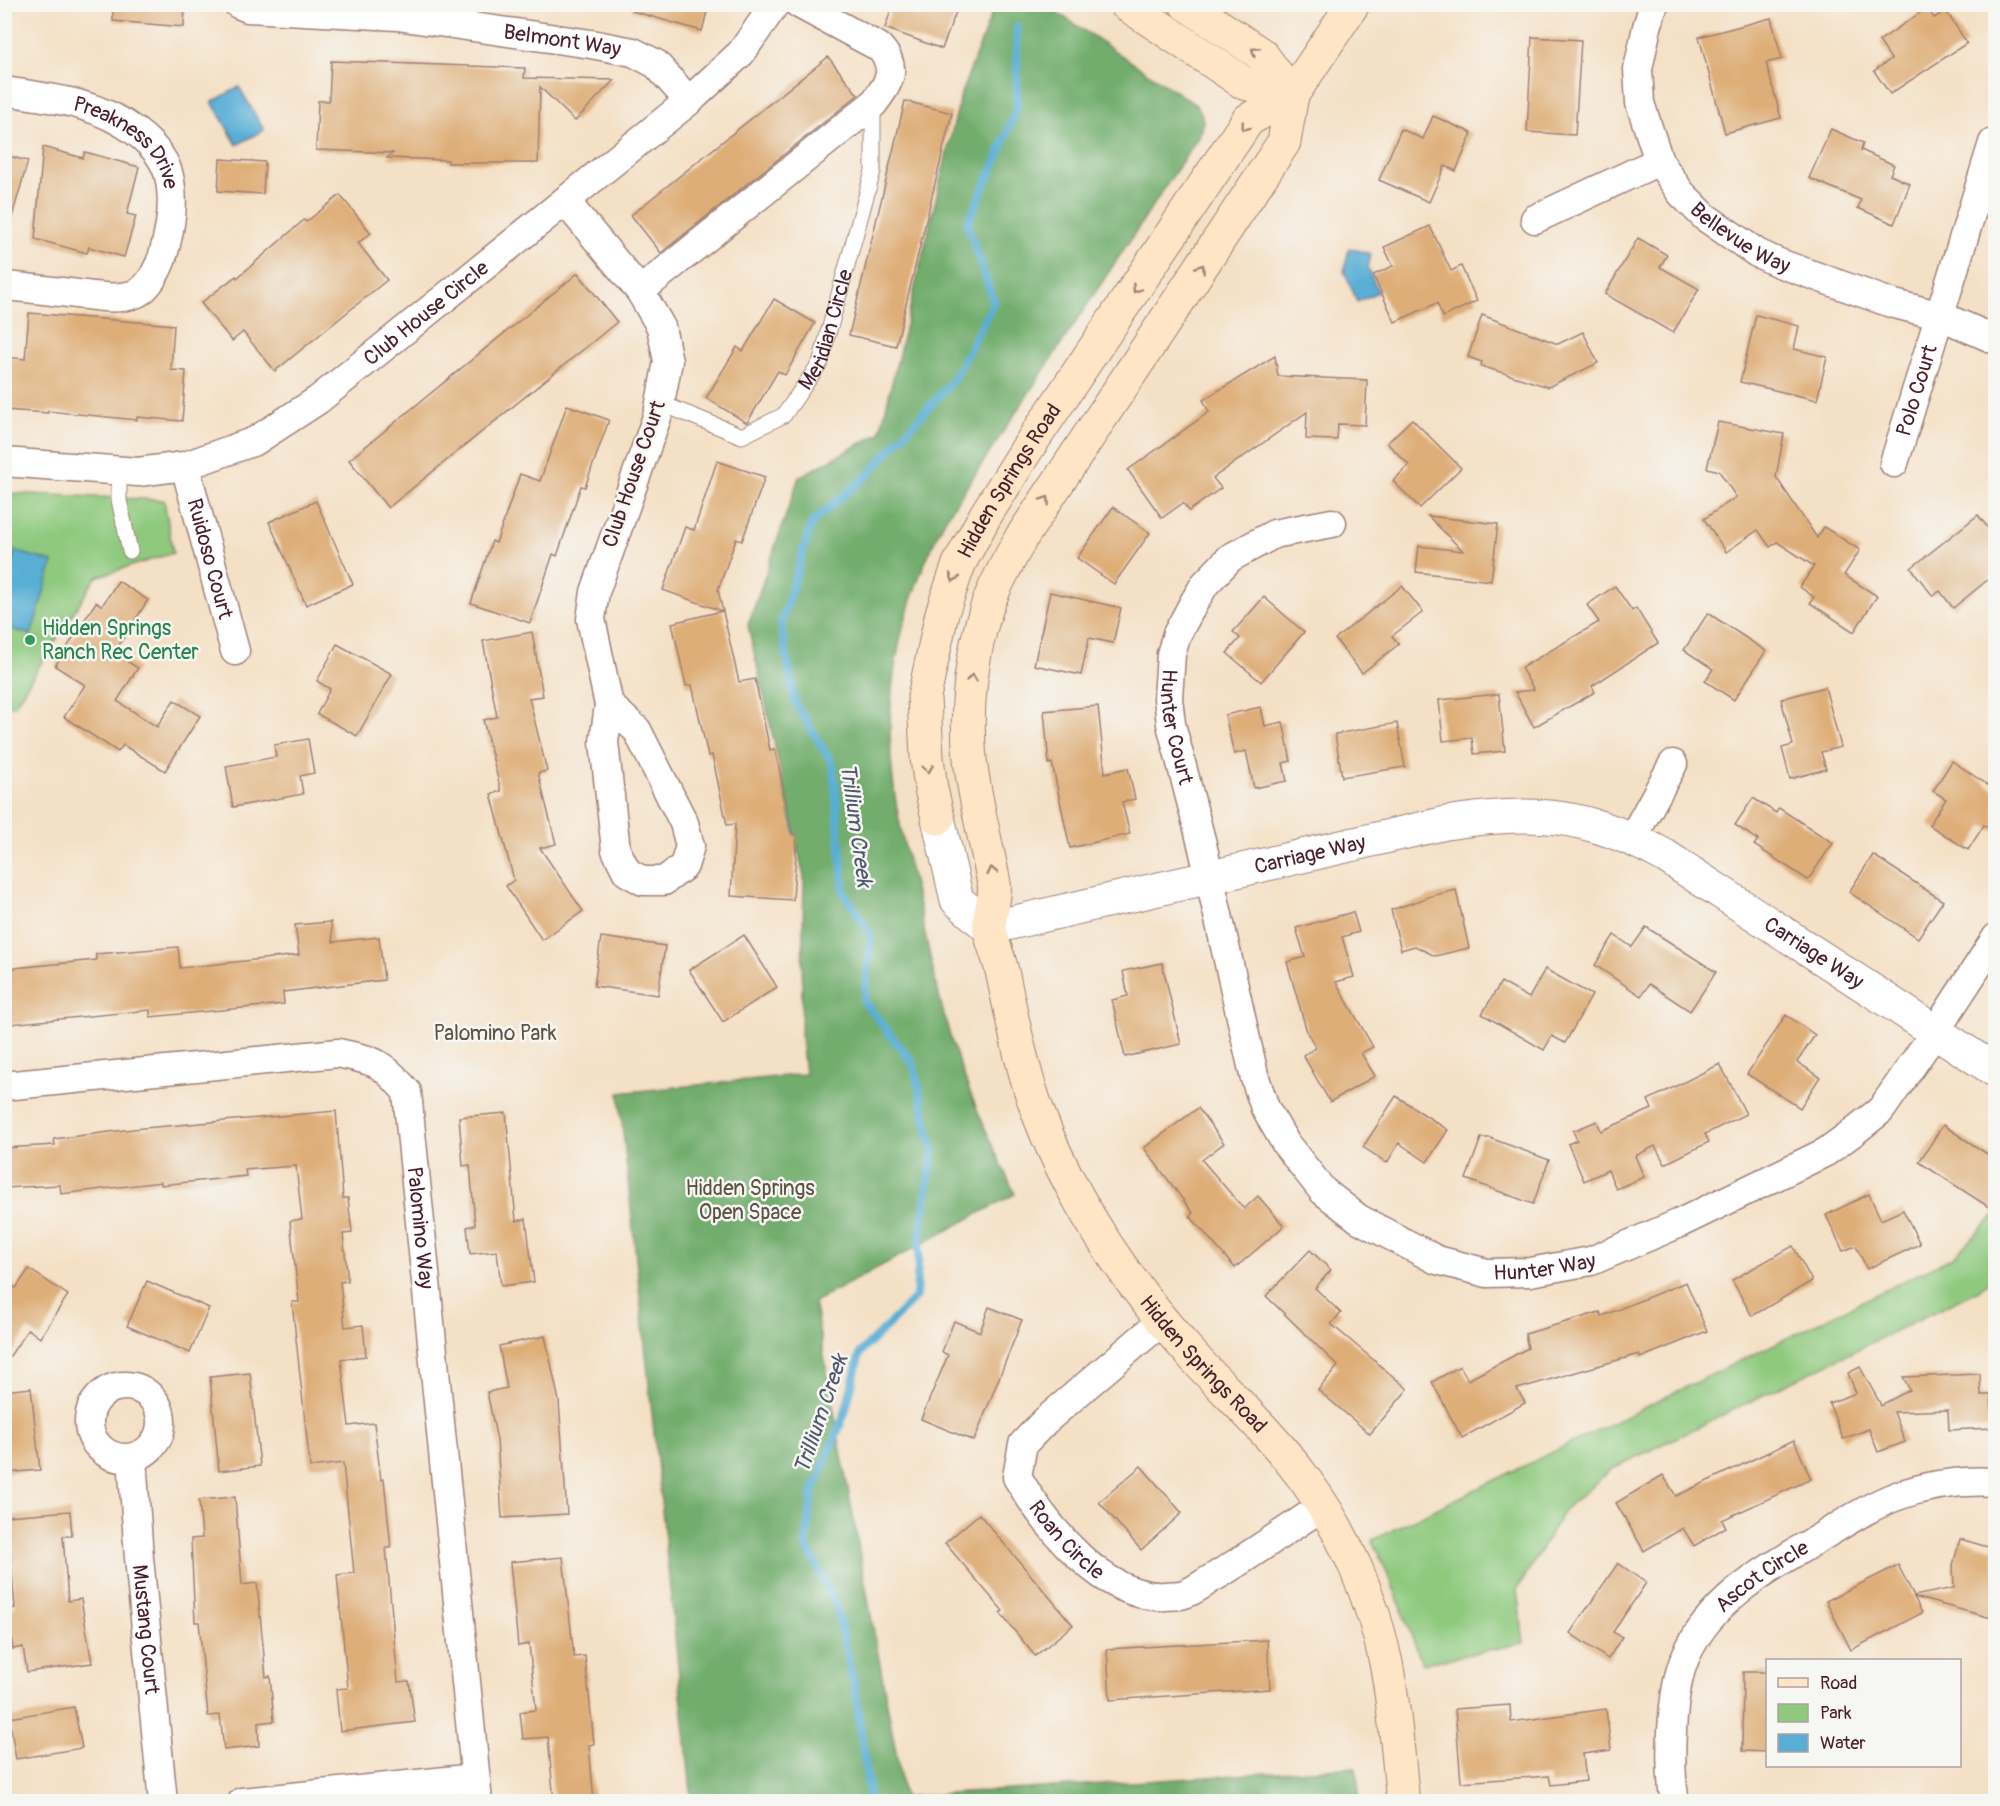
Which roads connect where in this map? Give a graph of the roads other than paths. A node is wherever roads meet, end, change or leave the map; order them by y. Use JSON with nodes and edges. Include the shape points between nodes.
{"nodes":[{"id":1,"x":238,"y":4,"type":"edge"},
{"id":2,"x":775,"y":4,"type":"edge"},
{"id":3,"x":800,"y":4,"type":"edge"},
{"id":4,"x":1126,"y":4,"type":"edge"},
{"id":5,"x":1186,"y":4,"type":"edge"},
{"id":6,"x":1353,"y":4,"type":"edge"},
{"id":7,"x":1654,"y":4,"type":"edge"},
{"id":8,"x":4,"y":91,"type":"edge"},
{"id":9,"x":1292,"y":95,"type":"junction"},
{"id":10,"x":689,"y":101,"type":"junction"},
{"id":11,"x":873,"y":104,"type":"junction"},
{"id":12,"x":1994,"y":143,"type":"dead end"},
{"id":13,"x":1659,"y":161,"type":"junction"},
{"id":14,"x":565,"y":201,"type":"junction"},
{"id":15,"x":1535,"y":219,"type":"dead end"},
{"id":16,"x":4,"y":286,"type":"edge"},
{"id":17,"x":640,"y":291,"type":"junction"},
{"id":18,"x":1941,"y":316,"type":"junction"},
{"id":19,"x":1995,"y":340,"type":"edge"},
{"id":20,"x":660,"y":403,"type":"junction"},
{"id":21,"x":4,"y":462,"type":"edge"},
{"id":22,"x":1894,"y":463,"type":"dead end"},
{"id":23,"x":185,"y":466,"type":"junction"},
{"id":24,"x":119,"y":471,"type":"junction"},
{"id":25,"x":1332,"y":523,"type":"dead end"},
{"id":26,"x":130,"y":550,"type":"dead end"},
{"id":27,"x":235,"y":651,"type":"dead end"},
{"id":28,"x":609,"y":705,"type":"junction"},
{"id":29,"x":1673,"y":764,"type":"dead end"},
{"id":30,"x":938,"y":818,"type":"joint"},
{"id":31,"x":1632,"y":839,"type":"junction"},
{"id":32,"x":1209,"y":877,"type":"junction"},
{"id":33,"x":989,"y":928,"type":"junction"},
{"id":34,"x":1995,"y":938,"type":"edge"},
{"id":35,"x":1935,"y":1032,"type":"junction"},
{"id":36,"x":1995,"y":1071,"type":"edge"},
{"id":37,"x":4,"y":1086,"type":"edge"},
{"id":38,"x":1162,"y":1321,"type":"junction"},
{"id":39,"x":132,"y":1458,"type":"dead end"},
{"id":40,"x":1995,"y":1482,"type":"edge"},
{"id":41,"x":1323,"y":1506,"type":"junction"},
{"id":42,"x":477,"y":1790,"type":"edge"},
{"id":43,"x":163,"y":1802,"type":"edge"},
{"id":44,"x":242,"y":1802,"type":"edge"},
{"id":45,"x":1403,"y":1802,"type":"edge"},
{"id":46,"x":1675,"y":1802,"type":"edge"}],
"edges":[{"from":1,"to":10,"type":"street","name":"Belmont Way","via":[[248,8],[397,16],[633,52],[656,64]]},
{"from":2,"to":10,"type":"street","name":"Club House Circle","via":[[741,53]]},
{"from":3,"to":11,"type":"street","via":[[879,47],[887,56],[890,76]]},
{"from":4,"to":9,"type":"main road","via":[[1244,83]]},
{"from":9,"to":5,"type":"main road","one_way":true,"via":[[1262,55]]},
{"from":6,"to":9,"type":"main road","name":"Hidden Springs Road"},
{"from":7,"to":13,"type":"street","name":"Bellevue Way","via":[[1638,69],[1640,103]]},
{"from":8,"to":16,"type":"street","name":"Preakness Drive","via":[[81,105],[138,133],[158,151],[166,167],[171,210],[165,250],[157,271],[133,295],[102,297]]},
{"from":9,"to":30,"type":"main road","name":"Hidden Springs Road","one_way":true,"via":[[1248,120],[998,493],[967,548],[942,613],[924,697],[927,758]]},
{"from":33,"to":9,"type":"main road","name":"Hidden Springs Road","one_way":true,"via":[[996,889],[970,759],[969,725],[972,669],[987,607],[1021,538],[1284,142]]},
{"from":10,"to":14,"type":"street","name":"Club House Circle"},
{"from":11,"to":17,"type":"street"},
{"from":11,"to":20,"type":"lane","name":"Meridian Circle","via":[[873,171],[820,363],[784,415],[742,436]]},
{"from":12,"to":18,"type":"street","name":"Polo Court"},
{"from":13,"to":15,"type":"street"},
{"from":13,"to":18,"type":"street","name":"Bellevue Way","via":[[1681,193],[1705,217],[1757,253],[1891,303]]},
{"from":14,"to":17,"type":"street","name":"Club House Court"},
{"from":14,"to":23,"type":"street","name":"Club House Circle","via":[[318,400],[255,441]]},
{"from":17,"to":20,"type":"street","name":"Club House Court","via":[[661,327],[668,360]]},
{"from":18,"to":19,"type":"street","name":"Bellevue Way"},
{"from":18,"to":22,"type":"street","name":"Polo Court"},
{"from":20,"to":28,"type":"street","name":"Club House Court","via":[[595,592],[591,619]]},
{"from":21,"to":24,"type":"street","name":"Club House Circle"},
{"from":23,"to":24,"type":"street","name":"Club House Circle"},
{"from":23,"to":27,"type":"street","name":"Ruidoso Court"},
{"from":24,"to":26,"type":"lane","via":[[119,500]]},
{"from":25,"to":32,"type":"street","name":"Hunter Court","via":[[1274,534],[1230,558],[1205,584],[1177,634],[1168,676],[1169,707]]},
{"from":28,"to":28,"type":"street","name":"Club House Court","via":[[604,742],[616,850],[627,872],[643,880],[664,881],[684,866],[690,846],[684,823],[638,730]]},
{"from":29,"to":31,"type":"street"},
{"from":30,"to":33,"type":"street","name":"Hidden Springs Road","via":[[957,900]]},
{"from":31,"to":32,"type":"street","name":"Carriage Way","via":[[1601,826],[1562,818],[1493,817],[1429,826]]},
{"from":31,"to":35,"type":"street","name":"Carriage Way","via":[[1665,856]]},
{"from":32,"to":33,"type":"street","name":"Carriage Way"},
{"from":32,"to":35,"type":"street","name":"Hunter Way","via":[[1254,1075],[1265,1108],[1286,1144],[1323,1191],[1359,1219],[1437,1260],[1487,1273],[1530,1272],[1592,1261],[1826,1152],[1881,1110]]},
{"from":33,"to":38,"type":"main road","name":"Hidden Springs Road","via":[[1041,1120],[1097,1230]]},
{"from":34,"to":35,"type":"street","name":"Hunter Way"},
{"from":35,"to":36,"type":"street","name":"Carriage Way"},
{"from":37,"to":42,"type":"street","name":"Palomino Way","via":[[338,1053],[369,1059],[387,1069],[407,1092]]},
{"from":38,"to":41,"type":"main road","name":"Hidden Springs Road","via":[[1269,1435]]},
{"from":38,"to":41,"type":"street","name":"Roan Circle","via":[[1023,1444],[1017,1477],[1056,1531],[1095,1571],[1128,1591],[1151,1597],[1184,1594]]},
{"from":39,"to":43,"type":"street","name":"Mustang Court"},
{"from":40,"to":46,"type":"street","name":"Ascot Circle","via":[[1927,1488],[1874,1506],[1764,1570],[1726,1601],[1704,1625],[1685,1658],[1675,1692],[1671,1782]]},
{"from":41,"to":45,"type":"main road","name":"Hidden Springs Road","via":[[1354,1564],[1381,1642],[1393,1707]]},
{"from":42,"to":44,"type":"street"}]}
